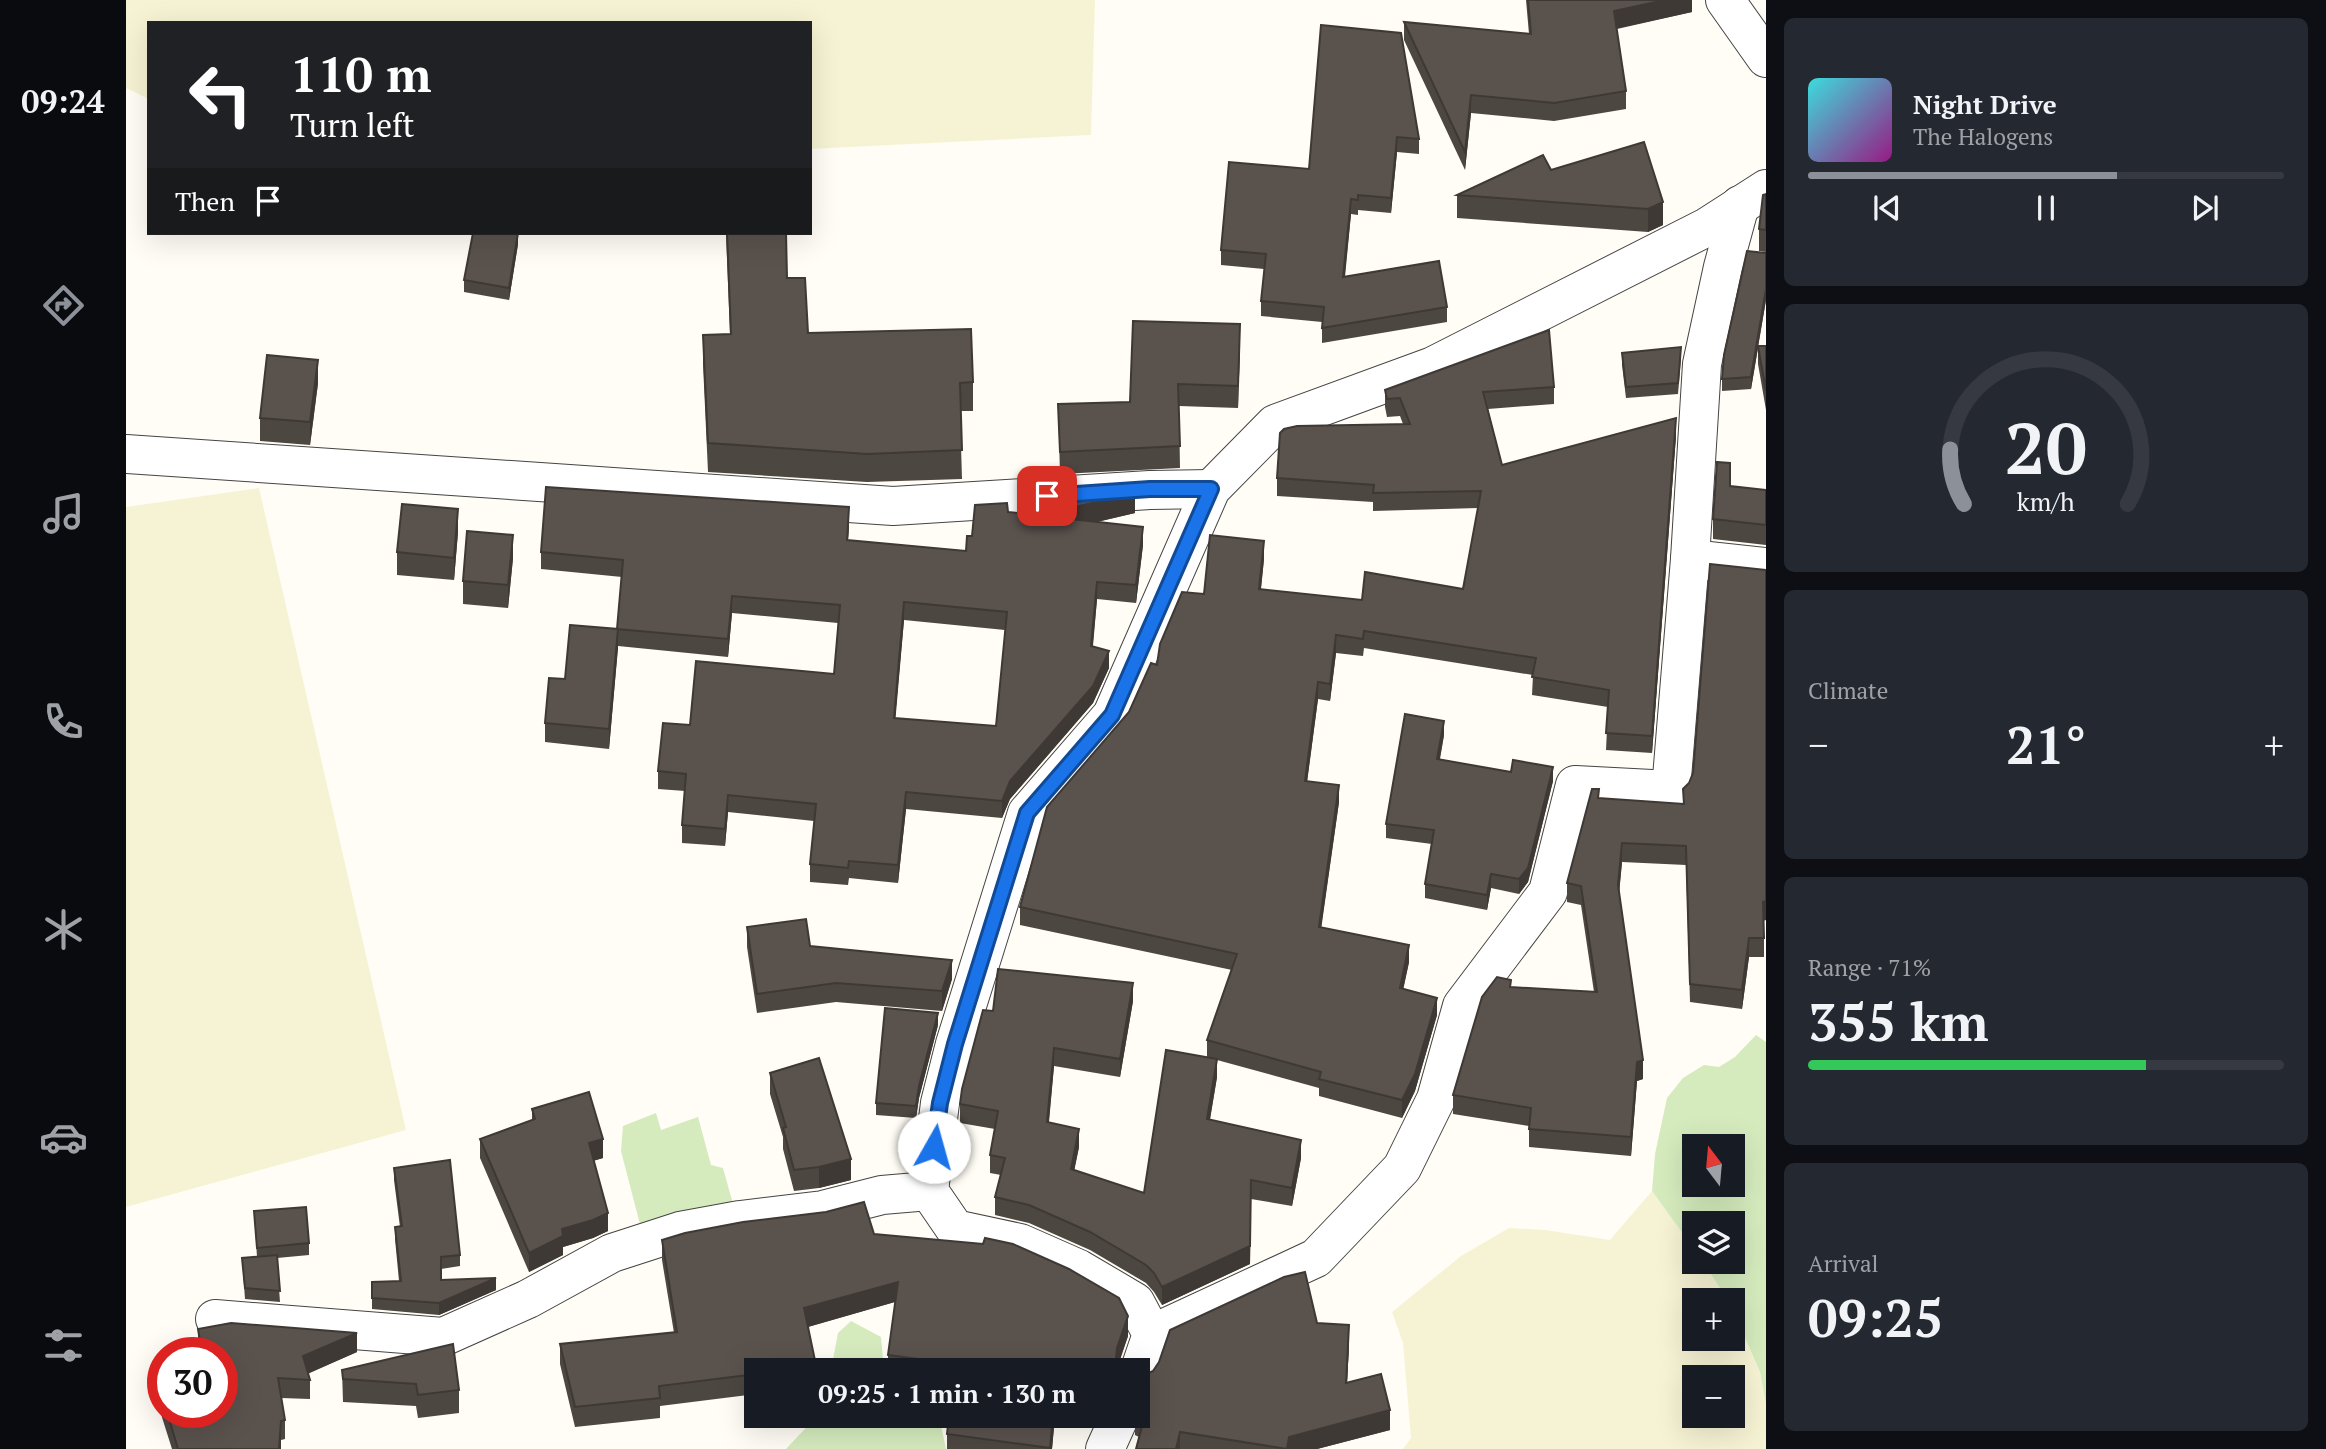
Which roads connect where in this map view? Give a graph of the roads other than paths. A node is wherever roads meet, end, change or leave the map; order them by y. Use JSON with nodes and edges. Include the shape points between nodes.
{"nodes":[{"id":1,"x":1725,"y":0,"type":"edge"},
{"id":2,"x":1766,"y":58,"type":"edge"},
{"id":3,"x":1753,"y":197,"type":"edge"},
{"id":4,"x":126,"y":454,"type":"edge"},
{"id":5,"x":1211,"y":489,"type":"junction"},
{"id":6,"x":1690,"y":559,"type":"junction"},
{"id":7,"x":1766,"y":567,"type":"edge"},
{"id":8,"x":929,"y":1191,"type":"junction"},
{"id":9,"x":215,"y":1319,"type":"dead end"},
{"id":10,"x":1152,"y":1334,"type":"junction"},
{"id":11,"x":1144,"y":1358,"type":"edge"},
{"id":12,"x":1114,"y":1428,"type":"edge"},
{"id":13,"x":1104,"y":1449,"type":"edge"}],
"edges":[{"from":1,"to":2,"type":"street"},
{"from":3,"to":5,"type":"street","via":[[1706,226],[1433,366],[1275,424]]},
{"from":3,"to":6,"type":"street","via":[[1723,267],[1702,364]]},
{"from":4,"to":5,"type":"street","via":[[892,506]]},
{"from":5,"to":8,"type":"street","via":[[1112,715],[1027,813],[955,1044],[940,1103]]},
{"from":6,"to":7,"type":"street"},
{"from":6,"to":10,"type":"street","via":[[1671,790],[1576,785],[1548,892],[1462,1006],[1436,1099],[1402,1168],[1316,1258]]},
{"from":8,"to":9,"type":"street","via":[[882,1195],[822,1210],[680,1231],[612,1253],[443,1337]]},
{"from":8,"to":10,"type":"street","via":[[955,1229],[1020,1243],[1079,1269],[1135,1302]]},
{"from":10,"to":11,"type":"street"},
{"from":12,"to":13,"type":"street"}]}
